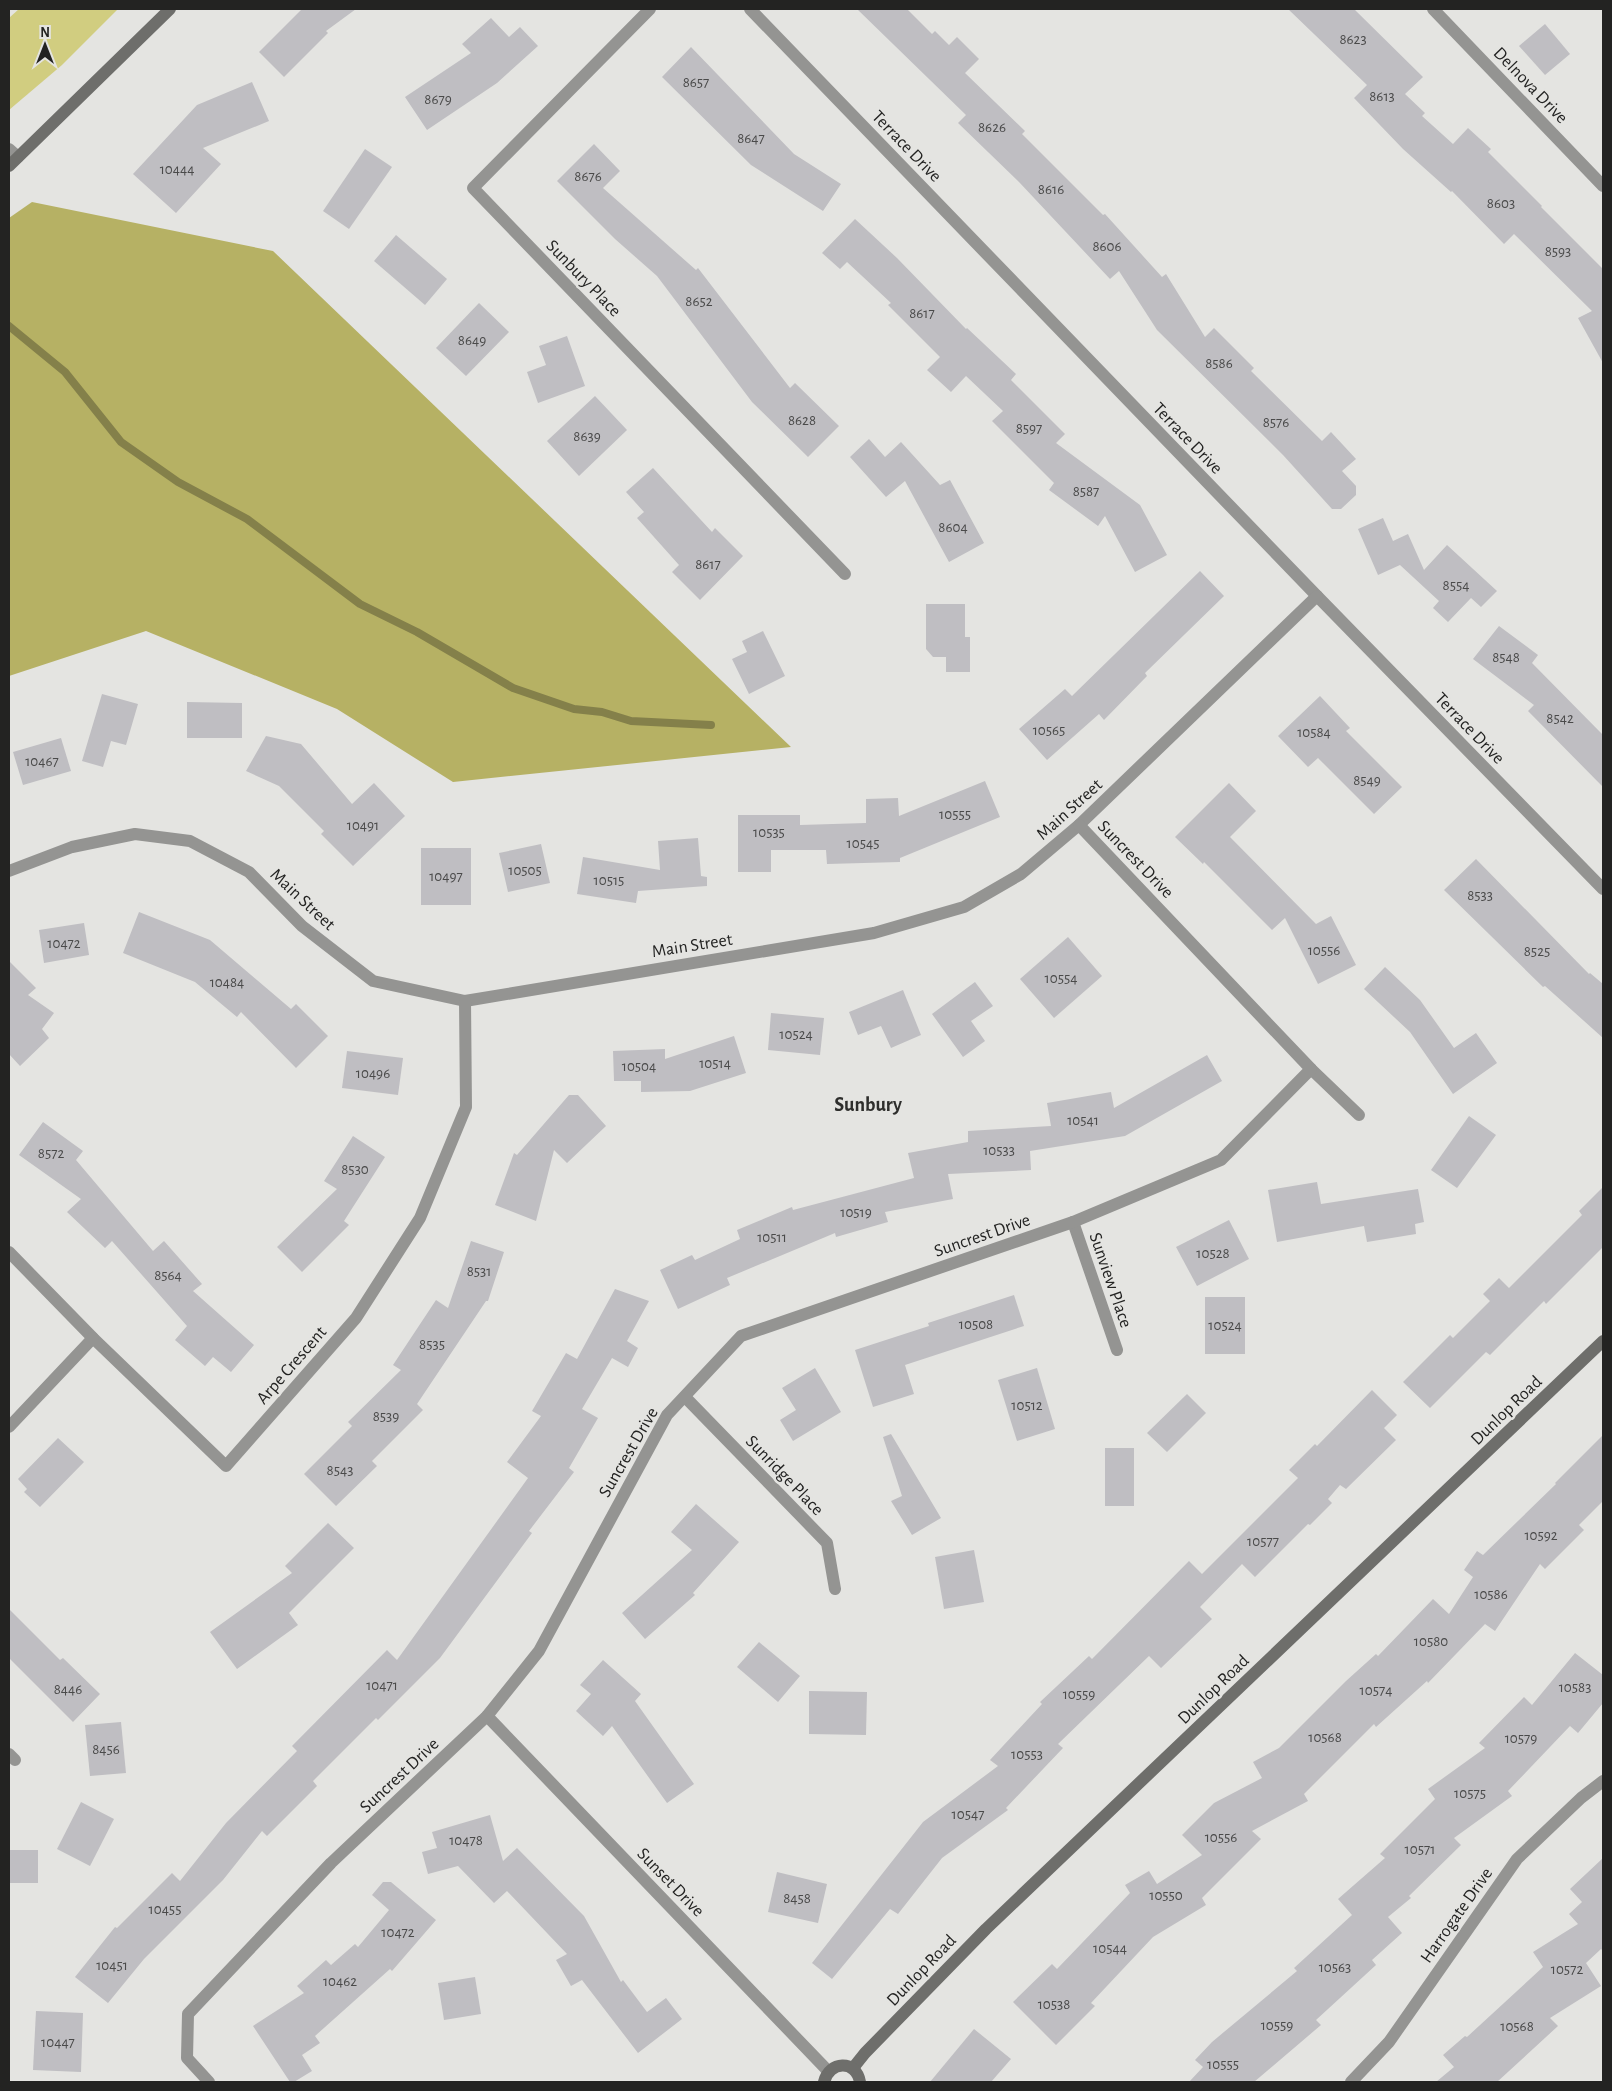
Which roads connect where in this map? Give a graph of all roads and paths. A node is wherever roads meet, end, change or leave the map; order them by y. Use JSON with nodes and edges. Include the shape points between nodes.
{"nodes":[{"id":1,"x":170,"y":9,"type":"edge"},
{"id":2,"x":650,"y":9,"type":"edge"},
{"id":3,"x":750,"y":9,"type":"edge"},
{"id":4,"x":1433,"y":9,"type":"edge"},
{"id":5,"x":14,"y":153,"type":"edge"},
{"id":6,"x":9,"y":166,"type":"edge"},
{"id":7,"x":1603,"y":186,"type":"edge"},
{"id":8,"x":845,"y":574,"type":"dead end"},
{"id":9,"x":1317,"y":596,"type":"junction"},
{"id":10,"x":1079,"y":825,"type":"junction"},
{"id":11,"x":9,"y":870,"type":"edge"},
{"id":12,"x":1603,"y":889,"type":"edge"},
{"id":13,"x":465,"y":1001,"type":"junction"},
{"id":14,"x":1311,"y":1069,"type":"junction"},
{"id":15,"x":1359,"y":1115,"type":"dead end"},
{"id":16,"x":1073,"y":1222,"type":"junction"},
{"id":17,"x":9,"y":1252,"type":"edge"},
{"id":18,"x":93,"y":1338,"type":"junction"},
{"id":19,"x":1603,"y":1342,"type":"edge"},
{"id":20,"x":1117,"y":1350,"type":"dead end"},
{"id":21,"x":685,"y":1397,"type":"junction"},
{"id":22,"x":9,"y":1427,"type":"edge"},
{"id":23,"x":835,"y":1589,"type":"dead end"},
{"id":24,"x":487,"y":1716,"type":"junction"},
{"id":25,"x":1603,"y":1780,"type":"edge"},
{"id":26,"x":853,"y":2068,"type":"junction"},
{"id":27,"x":826,"y":2077,"type":"edge"},
{"id":28,"x":208,"y":2082,"type":"edge"},
{"id":29,"x":860,"y":2082,"type":"edge"},
{"id":30,"x":1352,"y":2082,"type":"edge"}],
"edges":[{"from":1,"to":5,"type":"street"},
{"from":2,"to":8,"type":"street","name":"Sunbury Place","via":[[473,188]]},
{"from":3,"to":9,"type":"street","name":"Terrace Drive"},
{"from":4,"to":7,"type":"street","name":"Delnova Drive"},
{"from":5,"to":6,"type":"street"},
{"from":9,"to":10,"type":"street","name":"Main Street"},
{"from":9,"to":12,"type":"street","name":"Terrace Drive"},
{"from":10,"to":13,"type":"street","name":"Main Street","via":[[1021,874],[964,907],[874,933]]},
{"from":10,"to":14,"type":"street","name":"Suncrest Drive"},
{"from":11,"to":13,"type":"street","name":"Main Street","via":[[72,847],[135,834],[190,841],[249,872],[302,926],[373,981]]},
{"from":13,"to":18,"type":"street","name":"Arpe Crescent","via":[[466,1107],[420,1218],[356,1318],[226,1466]]},
{"from":14,"to":15,"type":"street","name":"Suncrest Drive"},
{"from":14,"to":16,"type":"street","name":"Suncrest Drive","via":[[1221,1160]]},
{"from":16,"to":20,"type":"street","name":"Sunview Place"},
{"from":16,"to":21,"type":"street","name":"Suncrest Drive","via":[[741,1336]]},
{"from":17,"to":18,"type":"street","name":"Arpe Crescent"},
{"from":18,"to":22,"type":"street"},
{"from":19,"to":26,"type":"street","name":"Dunlop Road","via":[[986,1929]]},
{"from":21,"to":23,"type":"street","name":"Sunridge Place","via":[[827,1543]]},
{"from":21,"to":24,"type":"street","name":"Suncrest Drive","via":[[667,1415],[539,1651]]},
{"from":24,"to":27,"type":"street","name":"Sunset Drive"},
{"from":24,"to":28,"type":"street","name":"Suncrest Drive","via":[[331,1863],[188,2014],[188,2058]]},
{"from":25,"to":30,"type":"street","name":"Harrogate Drive","via":[[1517,1858],[1390,2042]]},
{"from":26,"to":27,"type":"street","via":[[839,2065]]},
{"from":26,"to":29,"type":"street"}]}
